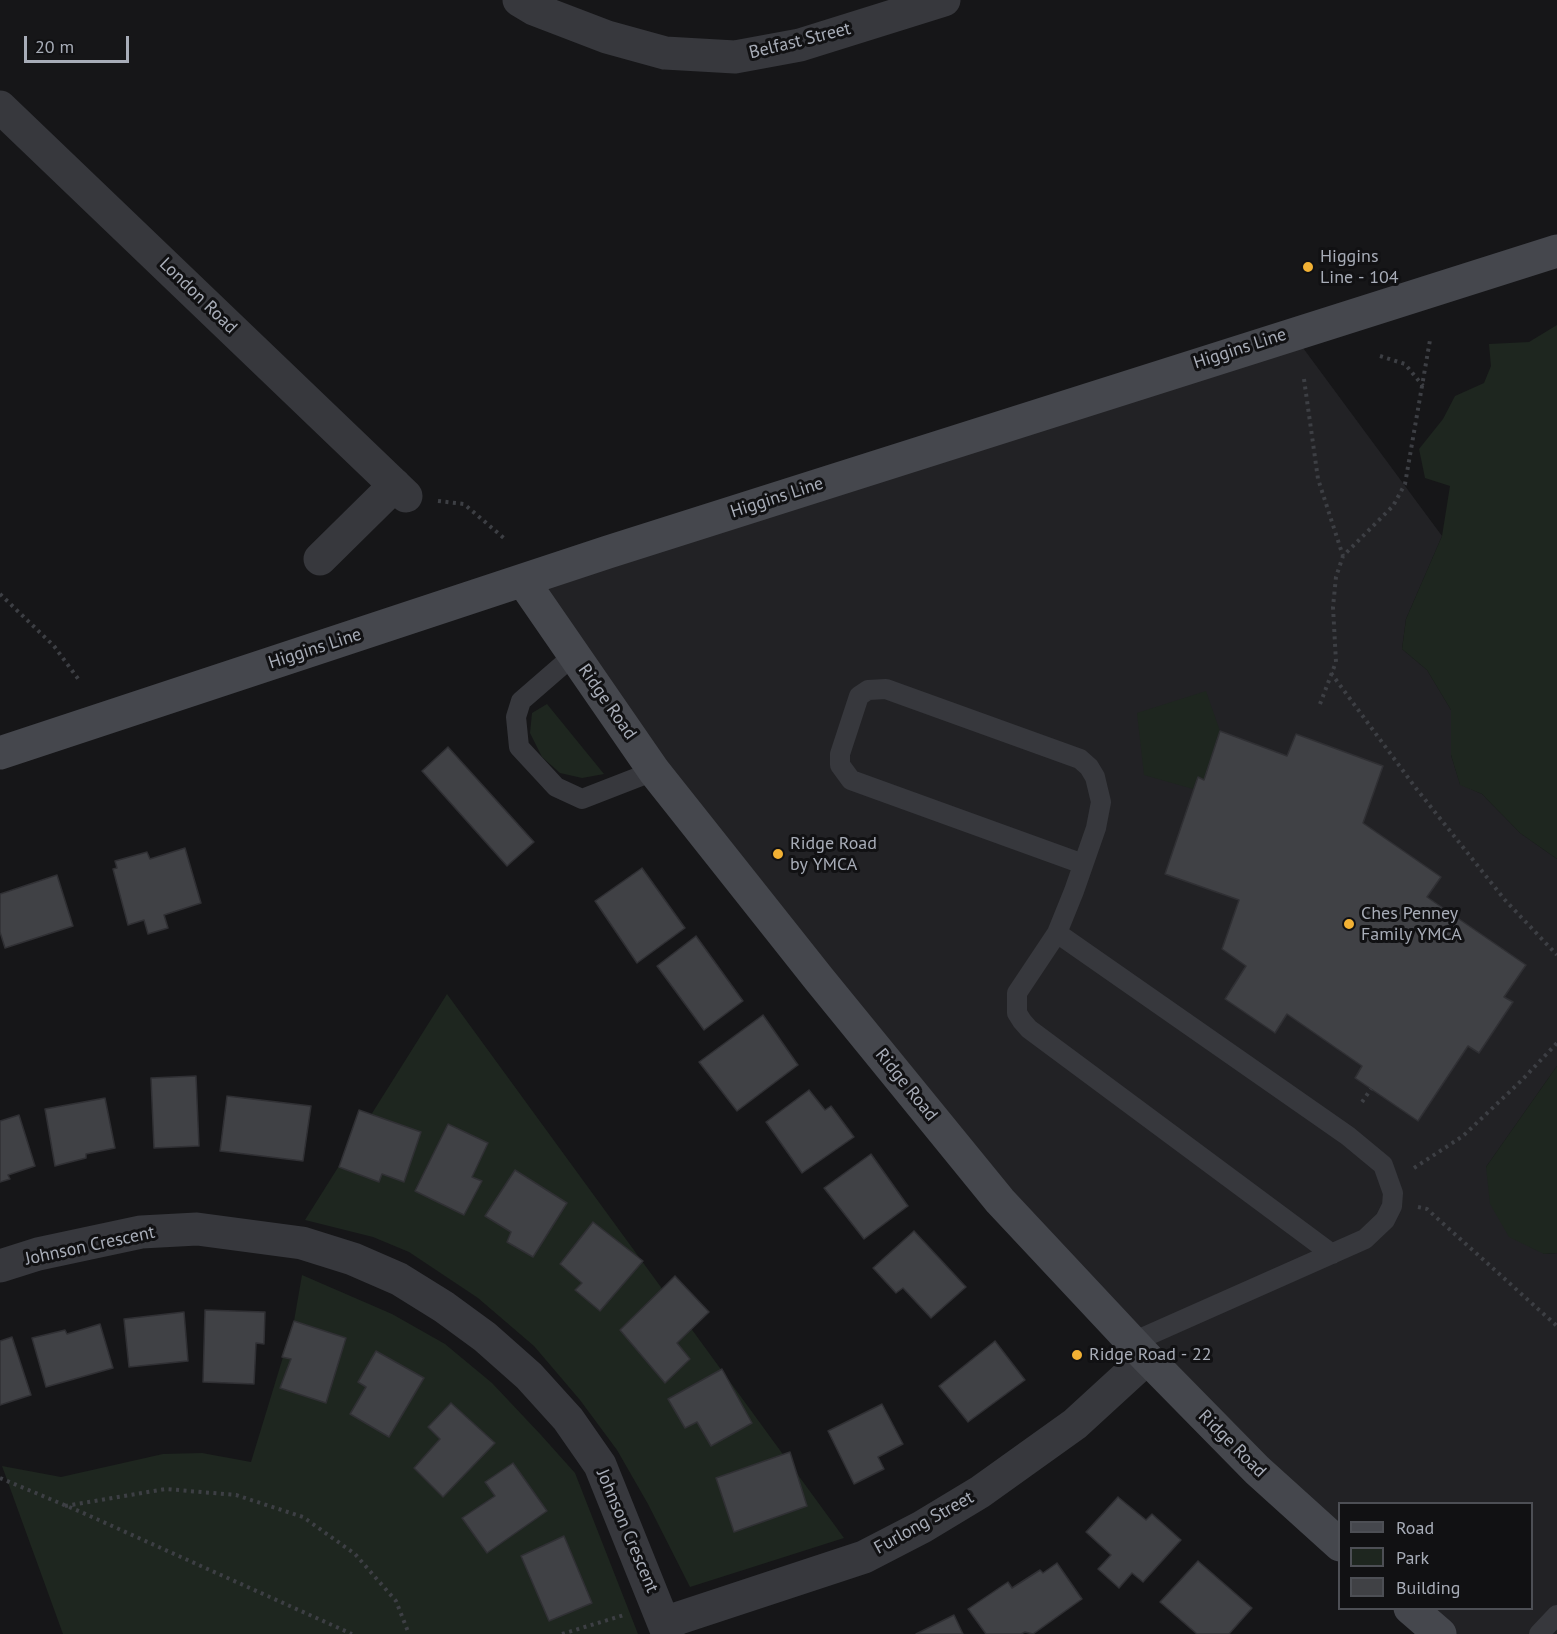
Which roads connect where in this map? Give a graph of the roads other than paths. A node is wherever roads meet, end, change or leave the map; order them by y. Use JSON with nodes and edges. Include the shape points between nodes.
{"nodes":[{"id":1,"x":519,"y":0,"type":"edge"},
{"id":2,"x":944,"y":0,"type":"edge"},
{"id":3,"x":0,"y":107,"type":"edge"},
{"id":4,"x":1557,"y":251,"type":"edge"},
{"id":5,"x":320,"y":559,"type":"dead end"},
{"id":6,"x":523,"y":581,"type":"junction"},
{"id":7,"x":574,"y":655,"type":"junction"},
{"id":8,"x":0,"y":753,"type":"edge"},
{"id":9,"x":654,"y":771,"type":"junction"},
{"id":10,"x":1083,"y":864,"type":"junction"},
{"id":11,"x":1057,"y":933,"type":"junction"},
{"id":12,"x":1332,"y":1254,"type":"junction"},
{"id":13,"x":0,"y":1266,"type":"edge"},
{"id":14,"x":1140,"y":1350,"type":"junction"},
{"id":15,"x":1338,"y":1543,"type":"edge"},
{"id":16,"x":1412,"y":1610,"type":"edge"},
{"id":17,"x":1557,"y":1615,"type":"edge"},
{"id":18,"x":663,"y":1620,"type":"edge"},
{"id":19,"x":1440,"y":1634,"type":"edge"},
{"id":20,"x":1539,"y":1634,"type":"edge"}],
"edges":[{"from":1,"to":2,"type":"street","name":"Belfast Street","via":[[607,37],[665,53],[735,57],[800,45]]},
{"from":3,"to":5,"type":"street","name":"London Road","via":[[401,490]]},
{"from":4,"to":6,"type":"street","name":"Higgins Line","via":[[1129,384]]},
{"from":6,"to":7,"type":"street","name":"Ridge Road"},
{"from":6,"to":8,"type":"street","name":"Higgins Line"},
{"from":7,"to":9,"type":"street","name":"Ridge Road"},
{"from":7,"to":9,"type":"lane","via":[[521,701],[516,717],[519,747],[556,787],[582,798]]},
{"from":9,"to":14,"type":"street","name":"Ridge Road","via":[[1000,1201]]},
{"from":10,"to":10,"type":"lane","via":[[1101,802],[1095,777],[1080,759],[886,689],[868,690],[859,696],[840,754],[840,765],[851,780]]},
{"from":10,"to":11,"type":"lane"},
{"from":11,"to":12,"type":"lane","via":[[1017,993],[1017,1013],[1022,1021]]},
{"from":11,"to":12,"type":"lane","via":[[1348,1136],[1383,1165],[1392,1193],[1392,1206],[1385,1220],[1365,1239]]},
{"from":12,"to":14,"type":"lane"},
{"from":13,"to":18,"type":"street","name":"Johnson Crescent","via":[[141,1232],[197,1229],[302,1243],[399,1279],[485,1337],[529,1376],[568,1419],[600,1465]]},
{"from":14,"to":15,"type":"street","name":"Ridge Road","via":[[1257,1470]]},
{"from":14,"to":18,"type":"street","name":"Furlong Street","via":[[1075,1424],[980,1492],[922,1527],[864,1557]]},
{"from":16,"to":19,"type":"street"},
{"from":17,"to":20,"type":"lane"}]}
